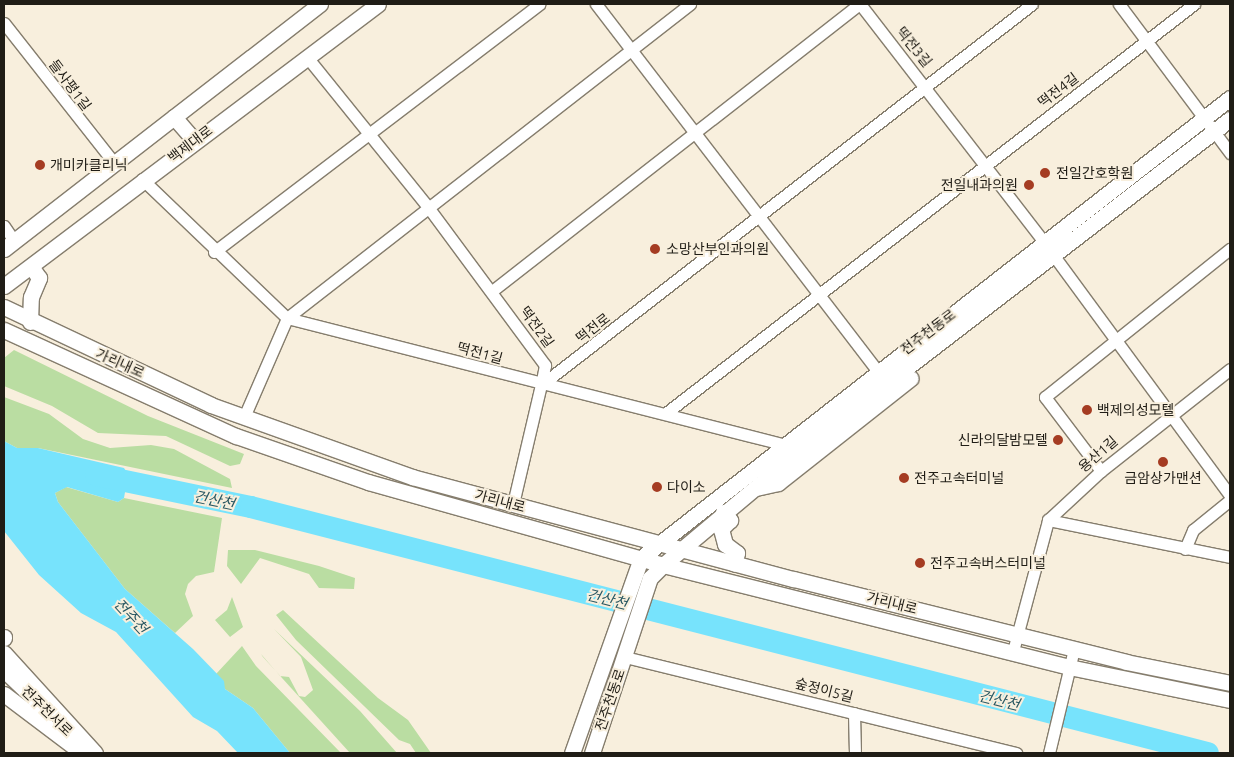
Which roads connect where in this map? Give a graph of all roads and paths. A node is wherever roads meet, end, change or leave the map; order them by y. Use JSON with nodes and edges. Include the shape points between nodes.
{"nodes":[{"id":1,"x":320,"y":4,"type":"edge"},
{"id":2,"x":378,"y":4,"type":"edge"},
{"id":3,"x":539,"y":4,"type":"edge"},
{"id":4,"x":596,"y":4,"type":"edge"},
{"id":5,"x":690,"y":4,"type":"edge"},
{"id":6,"x":860,"y":4,"type":"edge"},
{"id":7,"x":1032,"y":4,"type":"edge"},
{"id":8,"x":1119,"y":4,"type":"edge"},
{"id":9,"x":1194,"y":4,"type":"edge"},
{"id":10,"x":4,"y":23,"type":"edge"},
{"id":11,"x":1148,"y":40,"type":"junction"},
{"id":12,"x":632,"y":51,"type":"junction"},
{"id":13,"x":307,"y":57,"type":"junction"},
{"id":14,"x":926,"y":86,"type":"junction"},
{"id":15,"x":1230,"y":98,"type":"edge"},
{"id":16,"x":174,"y":117,"type":"junction"},
{"id":17,"x":1206,"y":118,"type":"junction"},
{"id":18,"x":1230,"y":119,"type":"edge"},
{"id":19,"x":879,"y":123,"type":"joint"},
{"id":20,"x":1215,"y":131,"type":"junction"},
{"id":21,"x":693,"y":133,"type":"junction"},
{"id":22,"x":371,"y":134,"type":"junction"},
{"id":23,"x":195,"y":141,"type":"junction"},
{"id":24,"x":1230,"y":153,"type":"edge"},
{"id":25,"x":115,"y":164,"type":"junction"},
{"id":26,"x":986,"y":164,"type":"junction"},
{"id":27,"x":142,"y":180,"type":"junction"},
{"id":28,"x":428,"y":207,"type":"junction"},
{"id":29,"x":758,"y":217,"type":"junction"},
{"id":30,"x":4,"y":226,"type":"edge"},
{"id":31,"x":1044,"y":242,"type":"junction"},
{"id":32,"x":9,"y":245,"type":"edge"},
{"id":33,"x":1230,"y":249,"type":"edge"},
{"id":34,"x":214,"y":252,"type":"junction"},
{"id":35,"x":1054,"y":256,"type":"junction"},
{"id":36,"x":31,"y":266,"type":"junction"},
{"id":37,"x":4,"y":286,"type":"edge"},
{"id":38,"x":492,"y":291,"type":"junction"},
{"id":39,"x":821,"y":293,"type":"junction"},
{"id":40,"x":4,"y":307,"type":"edge"},
{"id":41,"x":287,"y":318,"type":"junction"},
{"id":42,"x":30,"y":322,"type":"junction"},
{"id":43,"x":4,"y":330,"type":"edge"},
{"id":44,"x":1114,"y":340,"type":"junction"},
{"id":45,"x":932,"y":351,"type":"junction"},
{"id":46,"x":1230,"y":369,"type":"edge"},
{"id":47,"x":878,"y":371,"type":"junction"},
{"id":48,"x":887,"y":383,"type":"junction"},
{"id":49,"x":541,"y":385,"type":"junction"},
{"id":50,"x":666,"y":413,"type":"junction"},
{"id":51,"x":1169,"y":414,"type":"junction"},
{"id":52,"x":244,"y":418,"type":"junction"},
{"id":53,"x":782,"y":444,"type":"junction"},
{"id":54,"x":1101,"y":470,"type":"junction"},
{"id":55,"x":752,"y":488,"type":"junction"},
{"id":56,"x":1230,"y":496,"type":"edge"},
{"id":57,"x":1230,"y":500,"type":"edge"},
{"id":58,"x":513,"y":504,"type":"junction"},
{"id":59,"x":723,"y":512,"type":"junction"},
{"id":60,"x":1048,"y":520,"type":"junction"},
{"id":61,"x":659,"y":542,"type":"junction"},
{"id":62,"x":1185,"y":548,"type":"junction"},
{"id":63,"x":679,"y":550,"type":"junction"},
{"id":64,"x":1230,"y":557,"type":"edge"},
{"id":65,"x":641,"y":558,"type":"junction"},
{"id":66,"x":734,"y":564,"type":"junction"},
{"id":67,"x":663,"y":565,"type":"junction"},
{"id":68,"x":1016,"y":634,"type":"junction"},
{"id":69,"x":1074,"y":649,"type":"junction"},
{"id":70,"x":626,"y":651,"type":"junction"},
{"id":71,"x":1013,"y":651,"type":"junction"},
{"id":72,"x":4,"y":653,"type":"edge"},
{"id":73,"x":4,"y":670,"type":"edge"},
{"id":74,"x":1068,"y":672,"type":"junction"},
{"id":75,"x":1230,"y":683,"type":"edge"},
{"id":76,"x":4,"y":694,"type":"edge"},
{"id":77,"x":1230,"y":700,"type":"edge"},
{"id":78,"x":854,"y":713,"type":"junction"},
{"id":79,"x":1049,"y":751,"type":"edge"},
{"id":80,"x":82,"y":753,"type":"edge"},
{"id":81,"x":91,"y":753,"type":"edge"},
{"id":82,"x":95,"y":753,"type":"edge"},
{"id":83,"x":572,"y":753,"type":"edge"},
{"id":84,"x":592,"y":753,"type":"edge"},
{"id":85,"x":855,"y":753,"type":"edge"},
{"id":86,"x":1016,"y":753,"type":"edge"}],
"edges":[{"from":1,"to":16,"type":"street"},
{"from":2,"to":13,"type":"street","name":"백제대로"},
{"from":3,"to":22,"type":"street"},
{"from":4,"to":12,"type":"street"},
{"from":5,"to":12,"type":"street"},
{"from":6,"to":14,"type":"street","name":"떡전3길"},
{"from":6,"to":21,"type":"street"},
{"from":7,"to":14,"type":"street","name":"떡전3길"},
{"from":8,"to":11,"type":"street"},
{"from":9,"to":11,"type":"street","name":"떡전4길"},
{"from":10,"to":25,"type":"street","name":"들사평1길"},
{"from":11,"to":17,"type":"street"},
{"from":11,"to":26,"type":"street","name":"떡전4길"},
{"from":12,"to":21,"type":"street"},
{"from":12,"to":28,"type":"street"},
{"from":13,"to":22,"type":"street","name":"떡전2길"},
{"from":13,"to":23,"type":"street","name":"백제대로"},
{"from":14,"to":19,"type":"street","name":"떡전3길"},
{"from":14,"to":26,"type":"street","name":"떡전3길"},
{"from":15,"to":17,"type":"street","name":"전주천동로"},
{"from":16,"to":23,"type":"street"},
{"from":16,"to":25,"type":"street"},
{"from":17,"to":20,"type":"street"},
{"from":17,"to":31,"type":"street","name":"전주천동로"},
{"from":18,"to":20,"type":"street","name":"전주천동로"},
{"from":19,"to":29,"type":"street","name":"떡전로"},
{"from":20,"to":24,"type":"street"},
{"from":20,"to":35,"type":"street","name":"전주천동로"},
{"from":21,"to":29,"type":"street"},
{"from":21,"to":38,"type":"street"},
{"from":22,"to":28,"type":"street","name":"떡전2길"},
{"from":22,"to":34,"type":"street"},
{"from":23,"to":27,"type":"street","name":"백제대로"},
{"from":25,"to":32,"type":"street"},
{"from":26,"to":31,"type":"street","name":"떡전3길"},
{"from":26,"to":39,"type":"street"},
{"from":27,"to":34,"type":"street","name":"떡전1길"},
{"from":27,"to":36,"type":"street","name":"백제대로"},
{"from":28,"to":38,"type":"street","name":"떡전2길"},
{"from":28,"to":41,"type":"street"},
{"from":29,"to":39,"type":"street"},
{"from":29,"to":49,"type":"street","name":"떡전로"},
{"from":30,"to":32,"type":"street"},
{"from":31,"to":47,"type":"street","name":"전주천동로"},
{"from":33,"to":44,"type":"street"},
{"from":34,"to":41,"type":"street","name":"떡전1길"},
{"from":35,"to":44,"type":"street"},
{"from":35,"to":45,"type":"street","name":"전주천동로"},
{"from":36,"to":37,"type":"street","name":"백제대로"},
{"from":36,"to":42,"type":"street","via":[[39,278],[31,297]]},
{"from":38,"to":49,"type":"street","name":"떡전2길","via":[[545,365]]},
{"from":39,"to":47,"type":"street"},
{"from":39,"to":50,"type":"street"},
{"from":40,"to":42,"type":"street","name":"가리내로"},
{"from":41,"to":49,"type":"street","name":"떡전1길"},
{"from":41,"to":52,"type":"street"},
{"from":42,"to":52,"type":"street","name":"가리내로"},
{"from":43,"to":65,"type":"street","name":"가리내로","via":[[236,436],[368,482]]},
{"from":44,"to":51,"type":"street"},
{"from":44,"to":54,"type":"street","via":[[1045,397]]},
{"from":45,"to":48,"type":"street","name":"전주천동로"},
{"from":45,"to":55,"type":"street","via":[[936,359],[778,483]]},
{"from":46,"to":51,"type":"street","name":"용산1길"},
{"from":47,"to":48,"type":"street"},
{"from":47,"to":53,"type":"street","name":"전주천동로"},
{"from":48,"to":55,"type":"street","name":"전주천동로"},
{"from":49,"to":50,"type":"street","name":"떡전1길"},
{"from":49,"to":58,"type":"street"},
{"from":50,"to":53,"type":"street","name":"떡전1길"},
{"from":51,"to":54,"type":"street","name":"용산1길"},
{"from":51,"to":56,"type":"street"},
{"from":52,"to":58,"type":"street","name":"가리내로","via":[[412,477]]},
{"from":53,"to":61,"type":"street","name":"전주천동로"},
{"from":54,"to":60,"type":"street","name":"용산1길"},
{"from":55,"to":59,"type":"street","name":"전주천동로"},
{"from":57,"to":62,"type":"street","via":[[1193,530]]},
{"from":58,"to":61,"type":"street","name":"가리내로"},
{"from":59,"to":63,"type":"street","name":"전주천동로"},
{"from":59,"to":66,"type":"street","via":[[730,520],[721,528],[725,544],[737,553]]},
{"from":60,"to":62,"type":"street"},
{"from":60,"to":68,"type":"street"},
{"from":61,"to":63,"type":"street","name":"가리내로"},
{"from":61,"to":65,"type":"street","name":"전주천동로"},
{"from":62,"to":64,"type":"street"},
{"from":63,"to":66,"type":"street","name":"가리내로"},
{"from":63,"to":67,"type":"street","name":"전주천동로"},
{"from":65,"to":67,"type":"street","name":"가리내로"},
{"from":65,"to":83,"type":"street","name":"전주천동로"},
{"from":66,"to":68,"type":"street","name":"가리내로"},
{"from":67,"to":70,"type":"street","name":"전주천동로","via":[[650,578]]},
{"from":67,"to":71,"type":"street","name":"가리내로"},
{"from":68,"to":69,"type":"street","name":"가리내로"},
{"from":68,"to":71,"type":"street"},
{"from":69,"to":74,"type":"street"},
{"from":69,"to":75,"type":"street","name":"가리내로"},
{"from":70,"to":78,"type":"street","name":"숲정이5길"},
{"from":70,"to":84,"type":"street","name":"전주천동로"},
{"from":71,"to":74,"type":"street","name":"가리내로"},
{"from":72,"to":82,"type":"street"},
{"from":73,"to":81,"type":"street","name":"전주천서로"},
{"from":74,"to":77,"type":"street","name":"가리내로"},
{"from":74,"to":79,"type":"street"},
{"from":76,"to":80,"type":"street","name":"전주천서로"},
{"from":78,"to":85,"type":"street"},
{"from":78,"to":86,"type":"street","name":"숲정이5길"}]}
